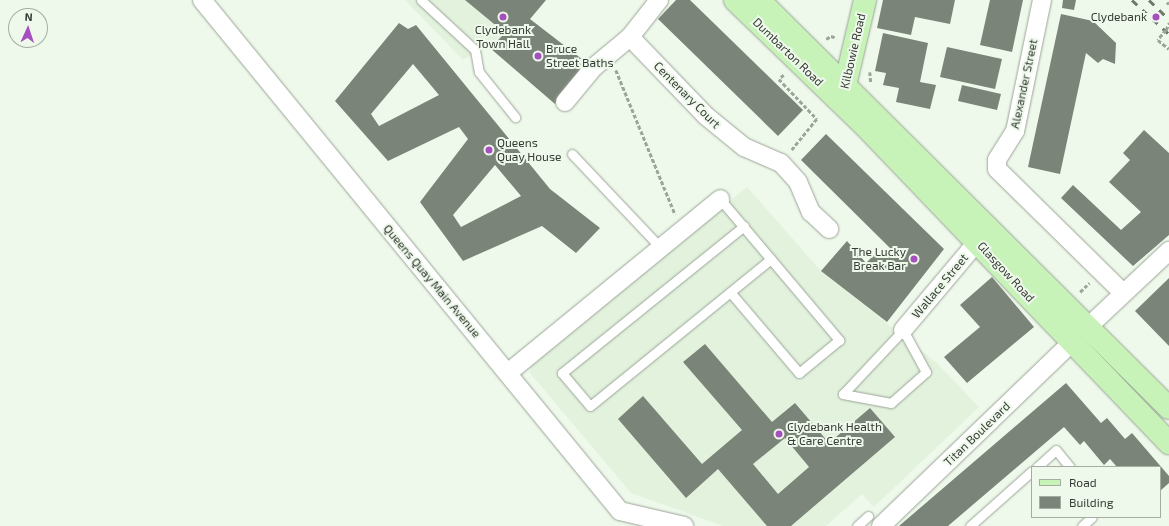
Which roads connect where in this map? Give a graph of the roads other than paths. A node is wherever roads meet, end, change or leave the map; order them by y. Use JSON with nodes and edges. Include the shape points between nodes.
{"nodes":[{"id":1,"x":202,"y":0,"type":"edge"},
{"id":2,"x":421,"y":0,"type":"edge"},
{"id":3,"x":659,"y":0,"type":"edge"},
{"id":4,"x":735,"y":0,"type":"edge"},
{"id":5,"x":759,"y":0,"type":"edge"},
{"id":6,"x":865,"y":0,"type":"edge"},
{"id":7,"x":1042,"y":0,"type":"edge"},
{"id":8,"x":630,"y":37,"type":"junction"},
{"id":9,"x":804,"y":56,"type":"junction"},
{"id":10,"x":843,"y":93,"type":"junction"},
{"id":11,"x":565,"y":102,"type":"dead end"},
{"id":12,"x":515,"y":117,"type":"dead end"},
{"id":13,"x":572,"y":154,"type":"dead end"},
{"id":14,"x":720,"y":199,"type":"joint"},
{"id":15,"x":744,"y":226,"type":"junction"},
{"id":16,"x":829,"y":230,"type":"dead end"},
{"id":17,"x":978,"y":242,"type":"junction"},
{"id":18,"x":661,"y":248,"type":"junction"},
{"id":19,"x":1169,"y":251,"type":"edge"},
{"id":20,"x":771,"y":259,"type":"junction"},
{"id":21,"x":730,"y":292,"type":"junction"},
{"id":22,"x":1123,"y":293,"type":"junction"},
{"id":23,"x":1090,"y":326,"type":"junction"},
{"id":24,"x":903,"y":330,"type":"junction"},
{"id":25,"x":1072,"y":342,"type":"junction"},
{"id":26,"x":509,"y":372,"type":"junction"},
{"id":27,"x":1169,"y":408,"type":"edge"},
{"id":28,"x":1169,"y":443,"type":"edge"},
{"id":29,"x":1038,"y":466,"type":"edge"},
{"id":30,"x":1069,"y":466,"type":"edge"},
{"id":31,"x":1031,"y":472,"type":"edge"},
{"id":32,"x":1091,"y":518,"type":"edge"},
{"id":33,"x":875,"y":521,"type":"edge"},
{"id":34,"x":684,"y":526,"type":"edge"},
{"id":35,"x":857,"y":526,"type":"edge"},
{"id":36,"x":970,"y":526,"type":"edge"},
{"id":37,"x":1082,"y":526,"type":"edge"}],
"edges":[{"from":1,"to":26,"type":"street","name":"Queens Quay Main Avenue"},
{"from":2,"to":12,"type":"lane","via":[[475,50],[479,72]]},
{"from":3,"to":8,"type":"street"},
{"from":4,"to":9,"type":"main road","name":"Dumbarton Road"},
{"from":5,"to":9,"type":"main road","name":"Dumbarton Road"},
{"from":6,"to":10,"type":"main road","name":"Kilbowie Road"},
{"from":7,"to":22,"type":"street","name":"Alexander Street","via":[[1015,131],[997,160],[997,170]]},
{"from":8,"to":11,"type":"street","via":[[594,67]]},
{"from":8,"to":16,"type":"street","name":"Centenary Court","via":[[706,116],[744,147],[781,163],[798,182],[811,212]]},
{"from":9,"to":10,"type":"main road","name":"Dumbarton Road"},
{"from":10,"to":17,"type":"main road","name":"Glasgow Road"},
{"from":10,"to":23,"type":"main road","name":"Glasgow Road"},
{"from":13,"to":18,"type":"lane"},
{"from":14,"to":15,"type":"lane"},
{"from":14,"to":18,"type":"street"},
{"from":15,"to":20,"type":"lane"},
{"from":15,"to":21,"type":"lane","via":[[562,373],[590,406]]},
{"from":17,"to":24,"type":"street","name":"Wallace Street"},
{"from":17,"to":25,"type":"main road","name":"Glasgow Road"},
{"from":18,"to":26,"type":"street"},
{"from":19,"to":22,"type":"street"},
{"from":20,"to":21,"type":"lane"},
{"from":20,"to":21,"type":"lane","via":[[839,340],[799,374]]},
{"from":22,"to":23,"type":"street"},
{"from":23,"to":25,"type":"main road"},
{"from":23,"to":27,"type":"main road","name":"Glasgow Road"},
{"from":24,"to":24,"type":"lane","via":[[926,372],[891,403],[843,394]]},
{"from":25,"to":28,"type":"main road","name":"Glasgow Road"},
{"from":25,"to":33,"type":"street","name":"Titan Boulevard"},
{"from":26,"to":34,"type":"street","name":"Queens Quay Main Avenue","via":[[620,510]]},
{"from":29,"to":30,"type":"lane","via":[[1056,450]]},
{"from":31,"to":36,"type":"lane"},
{"from":32,"to":37,"type":"lane"},
{"from":33,"to":35,"type":"lane"}]}
